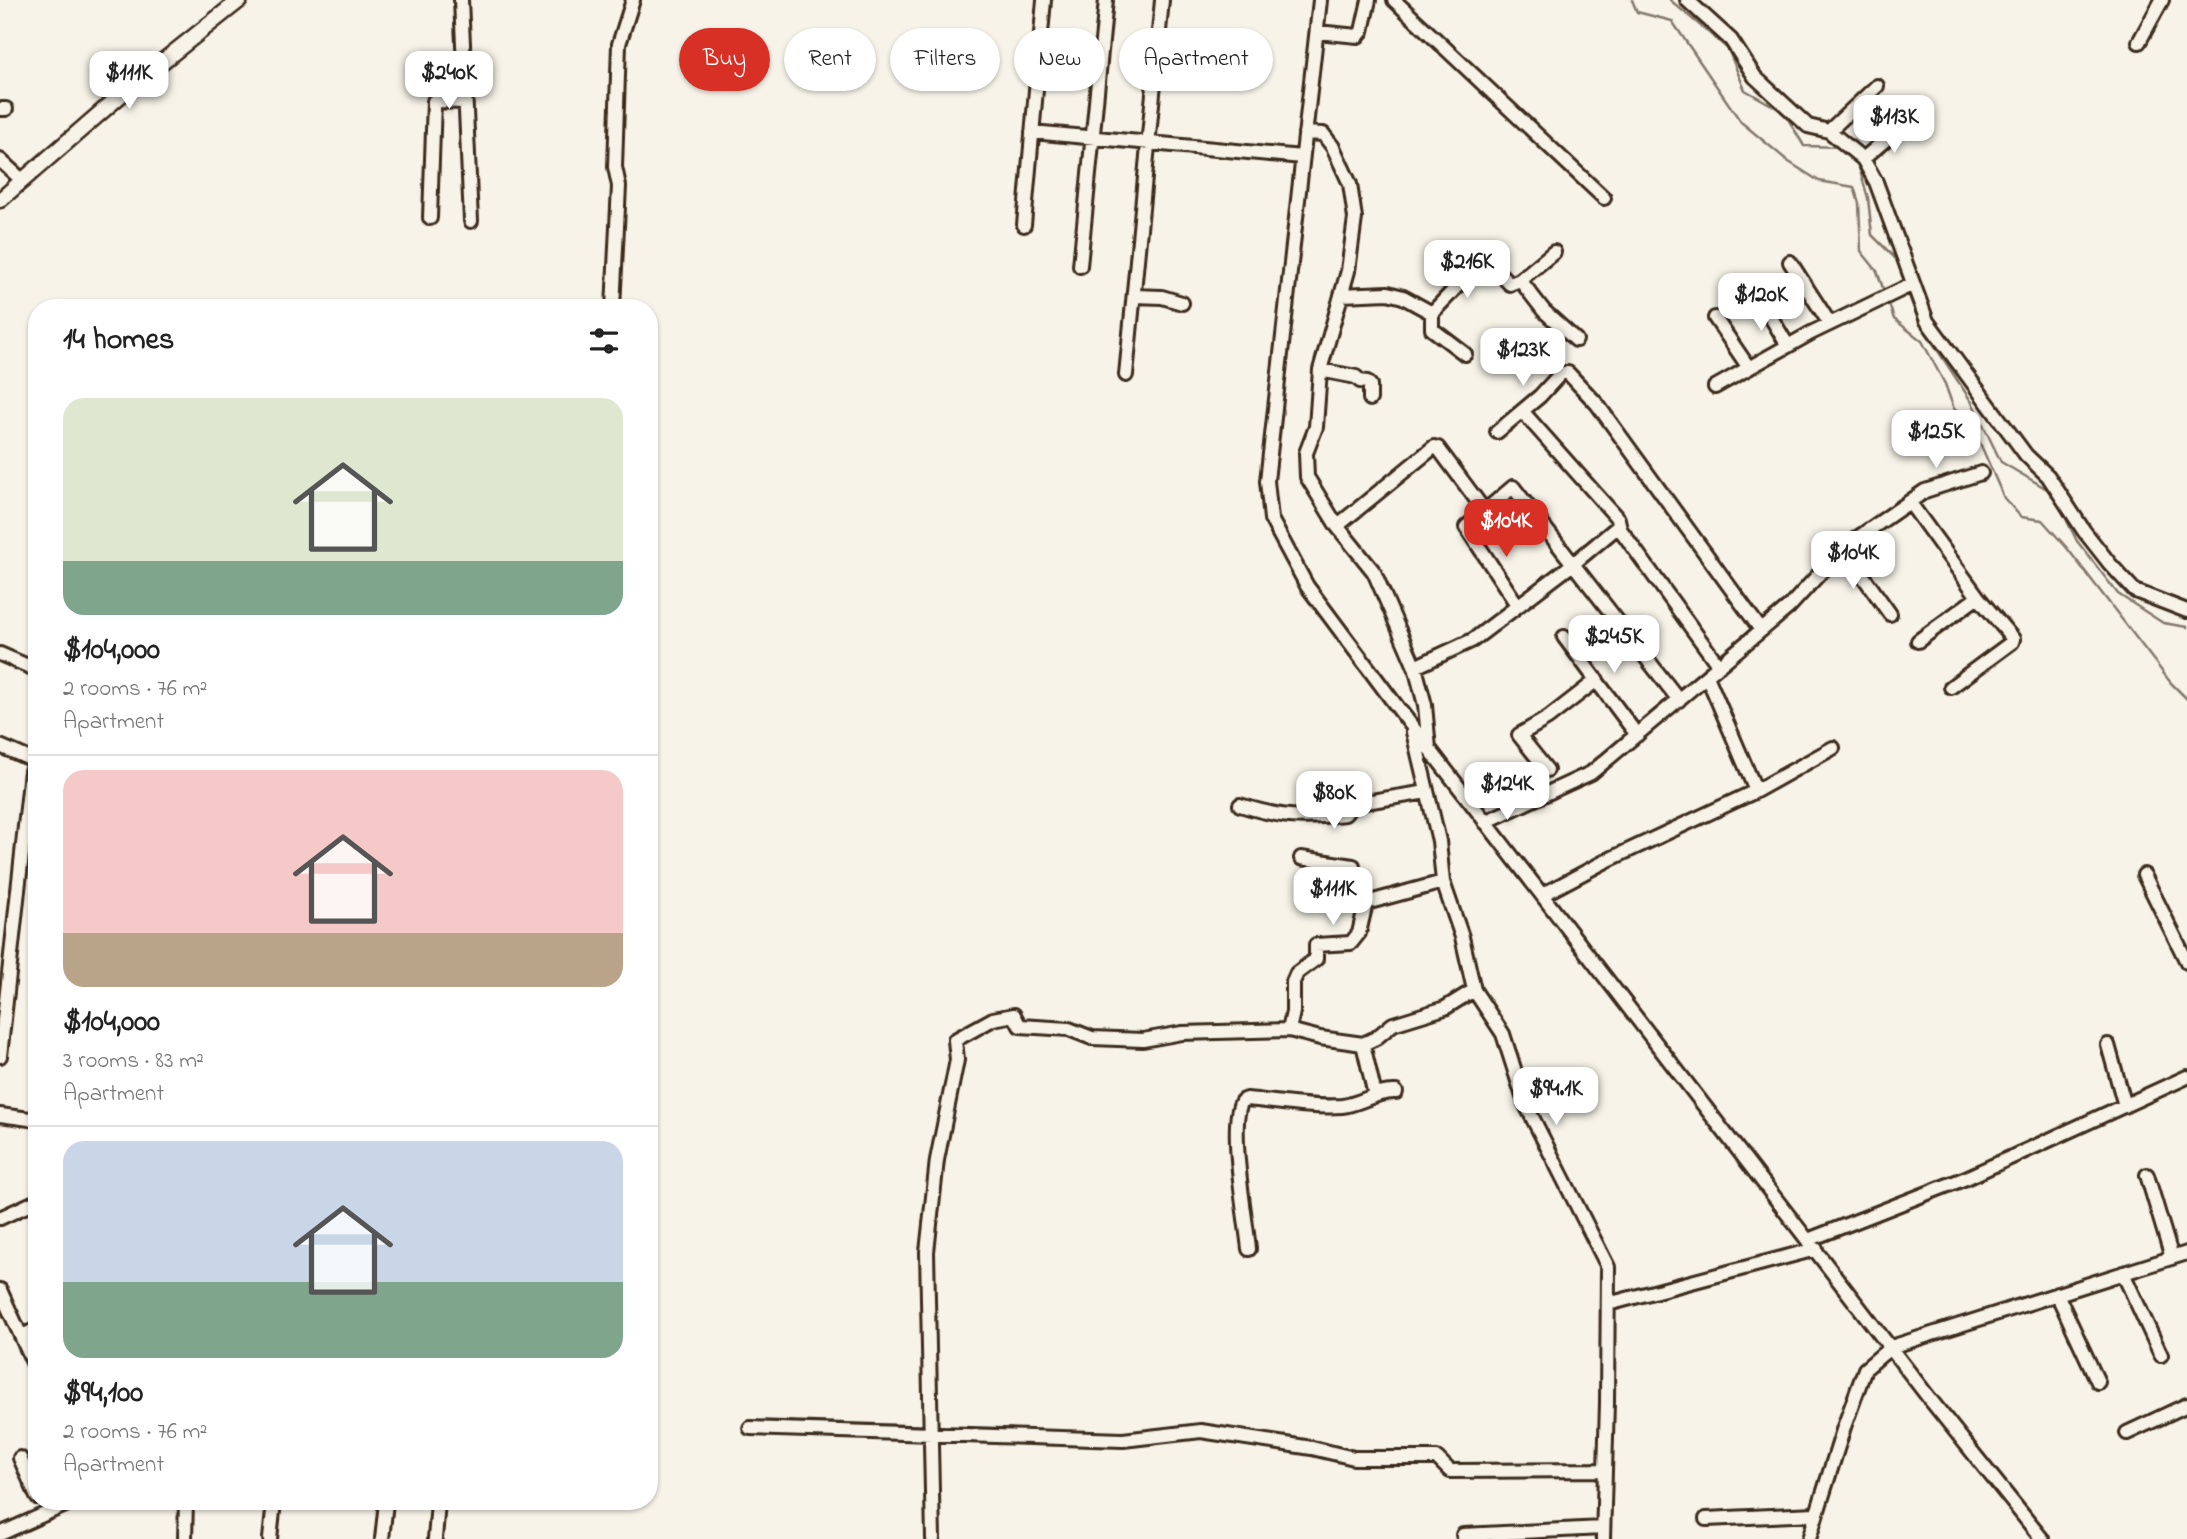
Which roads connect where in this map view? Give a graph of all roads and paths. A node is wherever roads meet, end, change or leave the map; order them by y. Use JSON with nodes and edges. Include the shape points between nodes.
{"nodes":[{"id":1,"x":240,"y":0,"type":"edge"},
{"id":2,"x":461,"y":0,"type":"edge"},
{"id":3,"x":634,"y":0,"type":"edge"},
{"id":4,"x":1044,"y":0,"type":"edge"},
{"id":5,"x":1105,"y":0,"type":"edge"},
{"id":6,"x":1162,"y":0,"type":"edge"},
{"id":7,"x":1321,"y":0,"type":"edge"},
{"id":8,"x":1369,"y":0,"type":"edge"},
{"id":9,"x":1394,"y":0,"type":"edge"},
{"id":10,"x":1687,"y":0,"type":"edge"},
{"id":11,"x":2162,"y":0,"type":"edge"},
{"id":12,"x":1317,"y":32,"type":"junction"},
{"id":13,"x":2138,"y":42,"type":"dead end"},
{"id":14,"x":1877,"y":86,"type":"dead end"},
{"id":15,"x":465,"y":102,"type":"junction"},
{"id":16,"x":1904,"y":124,"type":"dead end"},
{"id":17,"x":1829,"y":131,"type":"junction"},
{"id":18,"x":1032,"y":132,"type":"junction"},
{"id":19,"x":1305,"y":133,"type":"junction"},
{"id":20,"x":1091,"y":137,"type":"junction"},
{"id":21,"x":1149,"y":143,"type":"junction"},
{"id":22,"x":1302,"y":157,"type":"junction"},
{"id":23,"x":1863,"y":159,"type":"junction"},
{"id":24,"x":0,"y":160,"type":"edge"},
{"id":25,"x":23,"y":181,"type":"junction"},
{"id":26,"x":1604,"y":198,"type":"dead end"},
{"id":27,"x":0,"y":200,"type":"edge"},
{"id":28,"x":430,"y":218,"type":"dead end"},
{"id":29,"x":471,"y":221,"type":"dead end"},
{"id":30,"x":1024,"y":225,"type":"dead end"},
{"id":31,"x":1554,"y":252,"type":"dead end"},
{"id":32,"x":1790,"y":262,"type":"dead end"},
{"id":33,"x":1080,"y":266,"type":"dead end"},
{"id":34,"x":1520,"y":280,"type":"junction"},
{"id":35,"x":1913,"y":284,"type":"junction"},
{"id":36,"x":1341,"y":295,"type":"junction"},
{"id":37,"x":1133,"y":296,"type":"junction"},
{"id":38,"x":613,"y":299,"type":"edge"},
{"id":39,"x":1182,"y":303,"type":"dead end"},
{"id":40,"x":1763,"y":304,"type":"dead end"},
{"id":41,"x":1432,"y":313,"type":"junction"},
{"id":42,"x":1715,"y":318,"type":"dead end"},
{"id":43,"x":1830,"y":324,"type":"junction"},
{"id":44,"x":1576,"y":340,"type":"dead end"},
{"id":45,"x":1788,"y":346,"type":"junction"},
{"id":46,"x":1465,"y":354,"type":"dead end"},
{"id":47,"x":1749,"y":368,"type":"junction"},
{"id":48,"x":1320,"y":370,"type":"junction"},
{"id":49,"x":1126,"y":375,"type":"dead end"},
{"id":50,"x":1715,"y":387,"type":"dead end"},
{"id":51,"x":1370,"y":399,"type":"dead end"},
{"id":52,"x":1522,"y":411,"type":"junction"},
{"id":53,"x":1497,"y":432,"type":"dead end"},
{"id":54,"x":1981,"y":473,"type":"dead end"},
{"id":55,"x":1910,"y":503,"type":"junction"},
{"id":56,"x":1484,"y":510,"type":"junction"},
{"id":57,"x":1336,"y":526,"type":"junction"},
{"id":58,"x":1620,"y":529,"type":"junction"},
{"id":59,"x":1843,"y":548,"type":"junction"},
{"id":60,"x":1573,"y":564,"type":"junction"},
{"id":61,"x":1978,"y":597,"type":"junction"},
{"id":62,"x":1518,"y":606,"type":"junction"},
{"id":63,"x":2187,"y":611,"type":"edge"},
{"id":64,"x":1890,"y":614,"type":"dead end"},
{"id":65,"x":1761,"y":631,"type":"junction"},
{"id":66,"x":1564,"y":637,"type":"dead end"},
{"id":67,"x":1918,"y":640,"type":"dead end"},
{"id":68,"x":0,"y":654,"type":"edge"},
{"id":69,"x":28,"y":666,"type":"edge"},
{"id":70,"x":1719,"y":666,"type":"junction"},
{"id":71,"x":1415,"y":667,"type":"junction"},
{"id":72,"x":1707,"y":676,"type":"junction"},
{"id":73,"x":1597,"y":680,"type":"junction"},
{"id":74,"x":1951,"y":687,"type":"dead end"},
{"id":75,"x":1679,"y":700,"type":"junction"},
{"id":76,"x":1411,"y":726,"type":"junction"},
{"id":77,"x":1637,"y":735,"type":"junction"},
{"id":78,"x":0,"y":746,"type":"edge"},
{"id":79,"x":1833,"y":748,"type":"dead end"},
{"id":80,"x":1429,"y":749,"type":"junction"},
{"id":81,"x":28,"y":758,"type":"edge"},
{"id":82,"x":1547,"y":770,"type":"dead end"},
{"id":83,"x":1756,"y":791,"type":"junction"},
{"id":84,"x":1427,"y":792,"type":"junction"},
{"id":85,"x":28,"y":799,"type":"edge"},
{"id":86,"x":1240,"y":805,"type":"dead end"},
{"id":87,"x":1485,"y":822,"type":"junction"},
{"id":88,"x":1301,"y":858,"type":"dead end"},
{"id":89,"x":2144,"y":875,"type":"dead end"},
{"id":90,"x":1443,"y":882,"type":"junction"},
{"id":91,"x":1542,"y":895,"type":"junction"},
{"id":92,"x":1366,"y":904,"type":"junction"},
{"id":93,"x":2187,"y":962,"type":"edge"},
{"id":94,"x":1474,"y":990,"type":"junction"},
{"id":95,"x":1289,"y":1030,"type":"junction"},
{"id":96,"x":1363,"y":1044,"type":"junction"},
{"id":97,"x":2108,"y":1045,"type":"dead end"},
{"id":98,"x":0,"y":1056,"type":"edge"},
{"id":99,"x":2187,"y":1077,"type":"edge"},
{"id":100,"x":1396,"y":1092,"type":"dead end"},
{"id":101,"x":1375,"y":1095,"type":"junction"},
{"id":102,"x":2125,"y":1106,"type":"junction"},
{"id":103,"x":0,"y":1115,"type":"edge"},
{"id":104,"x":28,"y":1119,"type":"edge"},
{"id":105,"x":2147,"y":1175,"type":"dead end"},
{"id":106,"x":28,"y":1204,"type":"edge"},
{"id":107,"x":0,"y":1218,"type":"edge"},
{"id":108,"x":1812,"y":1244,"type":"junction"},
{"id":109,"x":1249,"y":1249,"type":"dead end"},
{"id":110,"x":2187,"y":1253,"type":"edge"},
{"id":111,"x":2172,"y":1258,"type":"junction"},
{"id":112,"x":2123,"y":1273,"type":"junction"},
{"id":113,"x":0,"y":1290,"type":"edge"},
{"id":114,"x":2057,"y":1294,"type":"junction"},
{"id":115,"x":1608,"y":1304,"type":"junction"},
{"id":116,"x":28,"y":1333,"type":"edge"},
{"id":117,"x":22,"y":1336,"type":"junction"},
{"id":118,"x":1891,"y":1348,"type":"junction"},
{"id":119,"x":28,"y":1350,"type":"edge"},
{"id":120,"x":2161,"y":1355,"type":"dead end"},
{"id":121,"x":2098,"y":1382,"type":"dead end"},
{"id":122,"x":2187,"y":1405,"type":"edge"},
{"id":123,"x":750,"y":1428,"type":"dead end"},
{"id":124,"x":2127,"y":1433,"type":"dead end"},
{"id":125,"x":932,"y":1435,"type":"junction"},
{"id":126,"x":20,"y":1458,"type":"dead end"},
{"id":127,"x":1605,"y":1470,"type":"junction"},
{"id":128,"x":28,"y":1476,"type":"edge"},
{"id":129,"x":38,"y":1510,"type":"edge"},
{"id":130,"x":186,"y":1510,"type":"edge"},
{"id":131,"x":273,"y":1510,"type":"edge"},
{"id":132,"x":385,"y":1510,"type":"edge"},
{"id":133,"x":437,"y":1510,"type":"edge"},
{"id":134,"x":1816,"y":1514,"type":"junction"},
{"id":135,"x":1706,"y":1518,"type":"dead end"},
{"id":136,"x":0,"y":1534,"type":"edge"},
{"id":137,"x":1603,"y":1534,"type":"edge"},
{"id":138,"x":1463,"y":1535,"type":"dead end"},
{"id":139,"x":185,"y":1539,"type":"edge"},
{"id":140,"x":270,"y":1539,"type":"edge"},
{"id":141,"x":382,"y":1539,"type":"edge"},
{"id":142,"x":435,"y":1539,"type":"edge"},
{"id":143,"x":933,"y":1539,"type":"edge"},
{"id":144,"x":1809,"y":1539,"type":"edge"},
{"id":145,"x":2042,"y":1539,"type":"edge"}],
"edges":[{"from":1,"to":25,"type":"main road","via":[[129,88]]},
{"from":2,"to":15,"type":"street"},
{"from":3,"to":38,"type":"street","via":[[619,44],[615,167],[619,186]]},
{"from":4,"to":18,"type":"street"},
{"from":5,"to":20,"type":"street"},
{"from":6,"to":21,"type":"street"},
{"from":7,"to":12,"type":"street"},
{"from":8,"to":12,"type":"street","via":[[1358,36]]},
{"from":9,"to":26,"type":"street"},
{"from":10,"to":17,"type":"street","via":[[1731,40],[1755,77],[1808,126]]},
{"from":11,"to":13,"type":"street"},
{"from":12,"to":19,"type":"street"},
{"from":14,"to":17,"type":"street"},
{"from":15,"to":28,"type":"street","via":[[434,100]]},
{"from":15,"to":29,"type":"street"},
{"from":16,"to":23,"type":"street"},
{"from":17,"to":23,"type":"street"},
{"from":18,"to":20,"type":"street"},
{"from":18,"to":30,"type":"street"},
{"from":19,"to":22,"type":"street"},
{"from":19,"to":36,"type":"street","via":[[1323,134],[1350,184],[1355,218]]},
{"from":20,"to":21,"type":"street"},
{"from":20,"to":33,"type":"street"},
{"from":21,"to":22,"type":"street"},
{"from":21,"to":37,"type":"street"},
{"from":22,"to":76,"type":"street","via":[[1267,481],[1271,519],[1307,586]]},
{"from":23,"to":35,"type":"street","via":[[1876,182]]},
{"from":24,"to":25,"type":"street"},
{"from":25,"to":27,"type":"main road"},
{"from":31,"to":34,"type":"street"},
{"from":32,"to":43,"type":"street"},
{"from":34,"to":41,"type":"street","via":[[1508,284],[1483,261]]},
{"from":34,"to":44,"type":"street","via":[[1544,311]]},
{"from":35,"to":43,"type":"street"},
{"from":35,"to":63,"type":"street","via":[[1927,321],[2110,564],[2135,591]]},
{"from":36,"to":41,"type":"street","via":[[1388,293]]},
{"from":36,"to":48,"type":"street"},
{"from":37,"to":39,"type":"street"},
{"from":37,"to":49,"type":"street"},
{"from":40,"to":45,"type":"street"},
{"from":41,"to":46,"type":"street","via":[[1432,329]]},
{"from":42,"to":47,"type":"street"},
{"from":43,"to":45,"type":"street"},
{"from":45,"to":47,"type":"street"},
{"from":47,"to":50,"type":"street"},
{"from":48,"to":51,"type":"street","via":[[1367,382]]},
{"from":48,"to":57,"type":"street","via":[[1316,426],[1306,453],[1307,477]]},
{"from":52,"to":53,"type":"street"},
{"from":52,"to":58,"type":"street","via":[[1618,519]]},
{"from":52,"to":65,"type":"street","via":[[1561,373],[1568,373],[1597,404]]},
{"from":54,"to":55,"type":"street","via":[[1925,491]]},
{"from":55,"to":59,"type":"street"},
{"from":55,"to":61,"type":"street"},
{"from":56,"to":57,"type":"street","via":[[1434,447]]},
{"from":56,"to":60,"type":"street","via":[[1515,488]]},
{"from":56,"to":62,"type":"street","via":[[1466,527]]},
{"from":57,"to":71,"type":"street","via":[[1374,572]]},
{"from":58,"to":60,"type":"street"},
{"from":58,"to":70,"type":"street"},
{"from":59,"to":64,"type":"street"},
{"from":59,"to":65,"type":"street"},
{"from":60,"to":62,"type":"street"},
{"from":60,"to":75,"type":"street"},
{"from":61,"to":67,"type":"street"},
{"from":61,"to":74,"type":"street","via":[[2013,639]]},
{"from":62,"to":71,"type":"street","via":[[1473,640]]},
{"from":65,"to":70,"type":"street"},
{"from":66,"to":73,"type":"street"},
{"from":68,"to":69,"type":"street"},
{"from":70,"to":72,"type":"street"},
{"from":71,"to":80,"type":"street"},
{"from":72,"to":75,"type":"street"},
{"from":72,"to":83,"type":"street"},
{"from":73,"to":77,"type":"street"},
{"from":73,"to":82,"type":"street","via":[[1519,735]]},
{"from":75,"to":77,"type":"street"},
{"from":76,"to":80,"type":"street"},
{"from":76,"to":84,"type":"street"},
{"from":77,"to":87,"type":"street","via":[[1591,774]]},
{"from":78,"to":81,"type":"street"},
{"from":79,"to":83,"type":"street"},
{"from":80,"to":87,"type":"street"},
{"from":83,"to":91,"type":"street"},
{"from":84,"to":86,"type":"street","via":[[1351,805],[1345,814],[1317,816],[1278,816]]},
{"from":84,"to":90,"type":"street"},
{"from":85,"to":98,"type":"street"},
{"from":87,"to":91,"type":"street"},
{"from":88,"to":92,"type":"street","via":[[1353,866],[1355,885]]},
{"from":89,"to":93,"type":"street"},
{"from":90,"to":92,"type":"street"},
{"from":90,"to":94,"type":"street"},
{"from":91,"to":108,"type":"street"},
{"from":92,"to":95,"type":"street","via":[[1359,933],[1351,943],[1316,945],[1317,959],[1297,973]]},
{"from":94,"to":96,"type":"street","via":[[1445,1008],[1393,1024]]},
{"from":94,"to":115,"type":"street","via":[[1503,1034],[1525,1103],[1608,1267]]},
{"from":95,"to":96,"type":"street"},
{"from":95,"to":125,"type":"street","via":[[1182,1033],[1143,1040],[1092,1038],[1069,1029],[1020,1026],[1014,1015],[993,1019],[955,1040],[957,1060],[937,1160],[928,1252]]},
{"from":96,"to":101,"type":"street"},
{"from":97,"to":102,"type":"street"},
{"from":99,"to":102,"type":"street"},
{"from":100,"to":101,"type":"street"},
{"from":101,"to":109,"type":"street","via":[[1346,1106],[1241,1101],[1237,1132]]},
{"from":102,"to":108,"type":"street"},
{"from":103,"to":104,"type":"street"},
{"from":105,"to":111,"type":"street"},
{"from":106,"to":107,"type":"street"},
{"from":108,"to":115,"type":"street"},
{"from":108,"to":118,"type":"street"},
{"from":110,"to":111,"type":"street"},
{"from":111,"to":112,"type":"street"},
{"from":112,"to":114,"type":"street"},
{"from":112,"to":120,"type":"street"},
{"from":113,"to":117,"type":"street"},
{"from":114,"to":118,"type":"street"},
{"from":114,"to":121,"type":"street"},
{"from":115,"to":127,"type":"street"},
{"from":116,"to":117,"type":"street"},
{"from":117,"to":119,"type":"street"},
{"from":118,"to":134,"type":"street","via":[[1865,1369]]},
{"from":118,"to":145,"type":"street"},
{"from":122,"to":124,"type":"street"},
{"from":123,"to":125,"type":"street"},
{"from":125,"to":127,"type":"street","via":[[1123,1440],[1201,1431],[1354,1458],[1437,1458],[1450,1471]]},
{"from":125,"to":143,"type":"street"},
{"from":126,"to":128,"type":"street"},
{"from":127,"to":137,"type":"street"},
{"from":129,"to":136,"type":"street"},
{"from":130,"to":139,"type":"street"},
{"from":131,"to":140,"type":"street"},
{"from":132,"to":141,"type":"street"},
{"from":133,"to":142,"type":"street"},
{"from":134,"to":135,"type":"street"},
{"from":134,"to":144,"type":"street"},
{"from":137,"to":138,"type":"street"}]}
